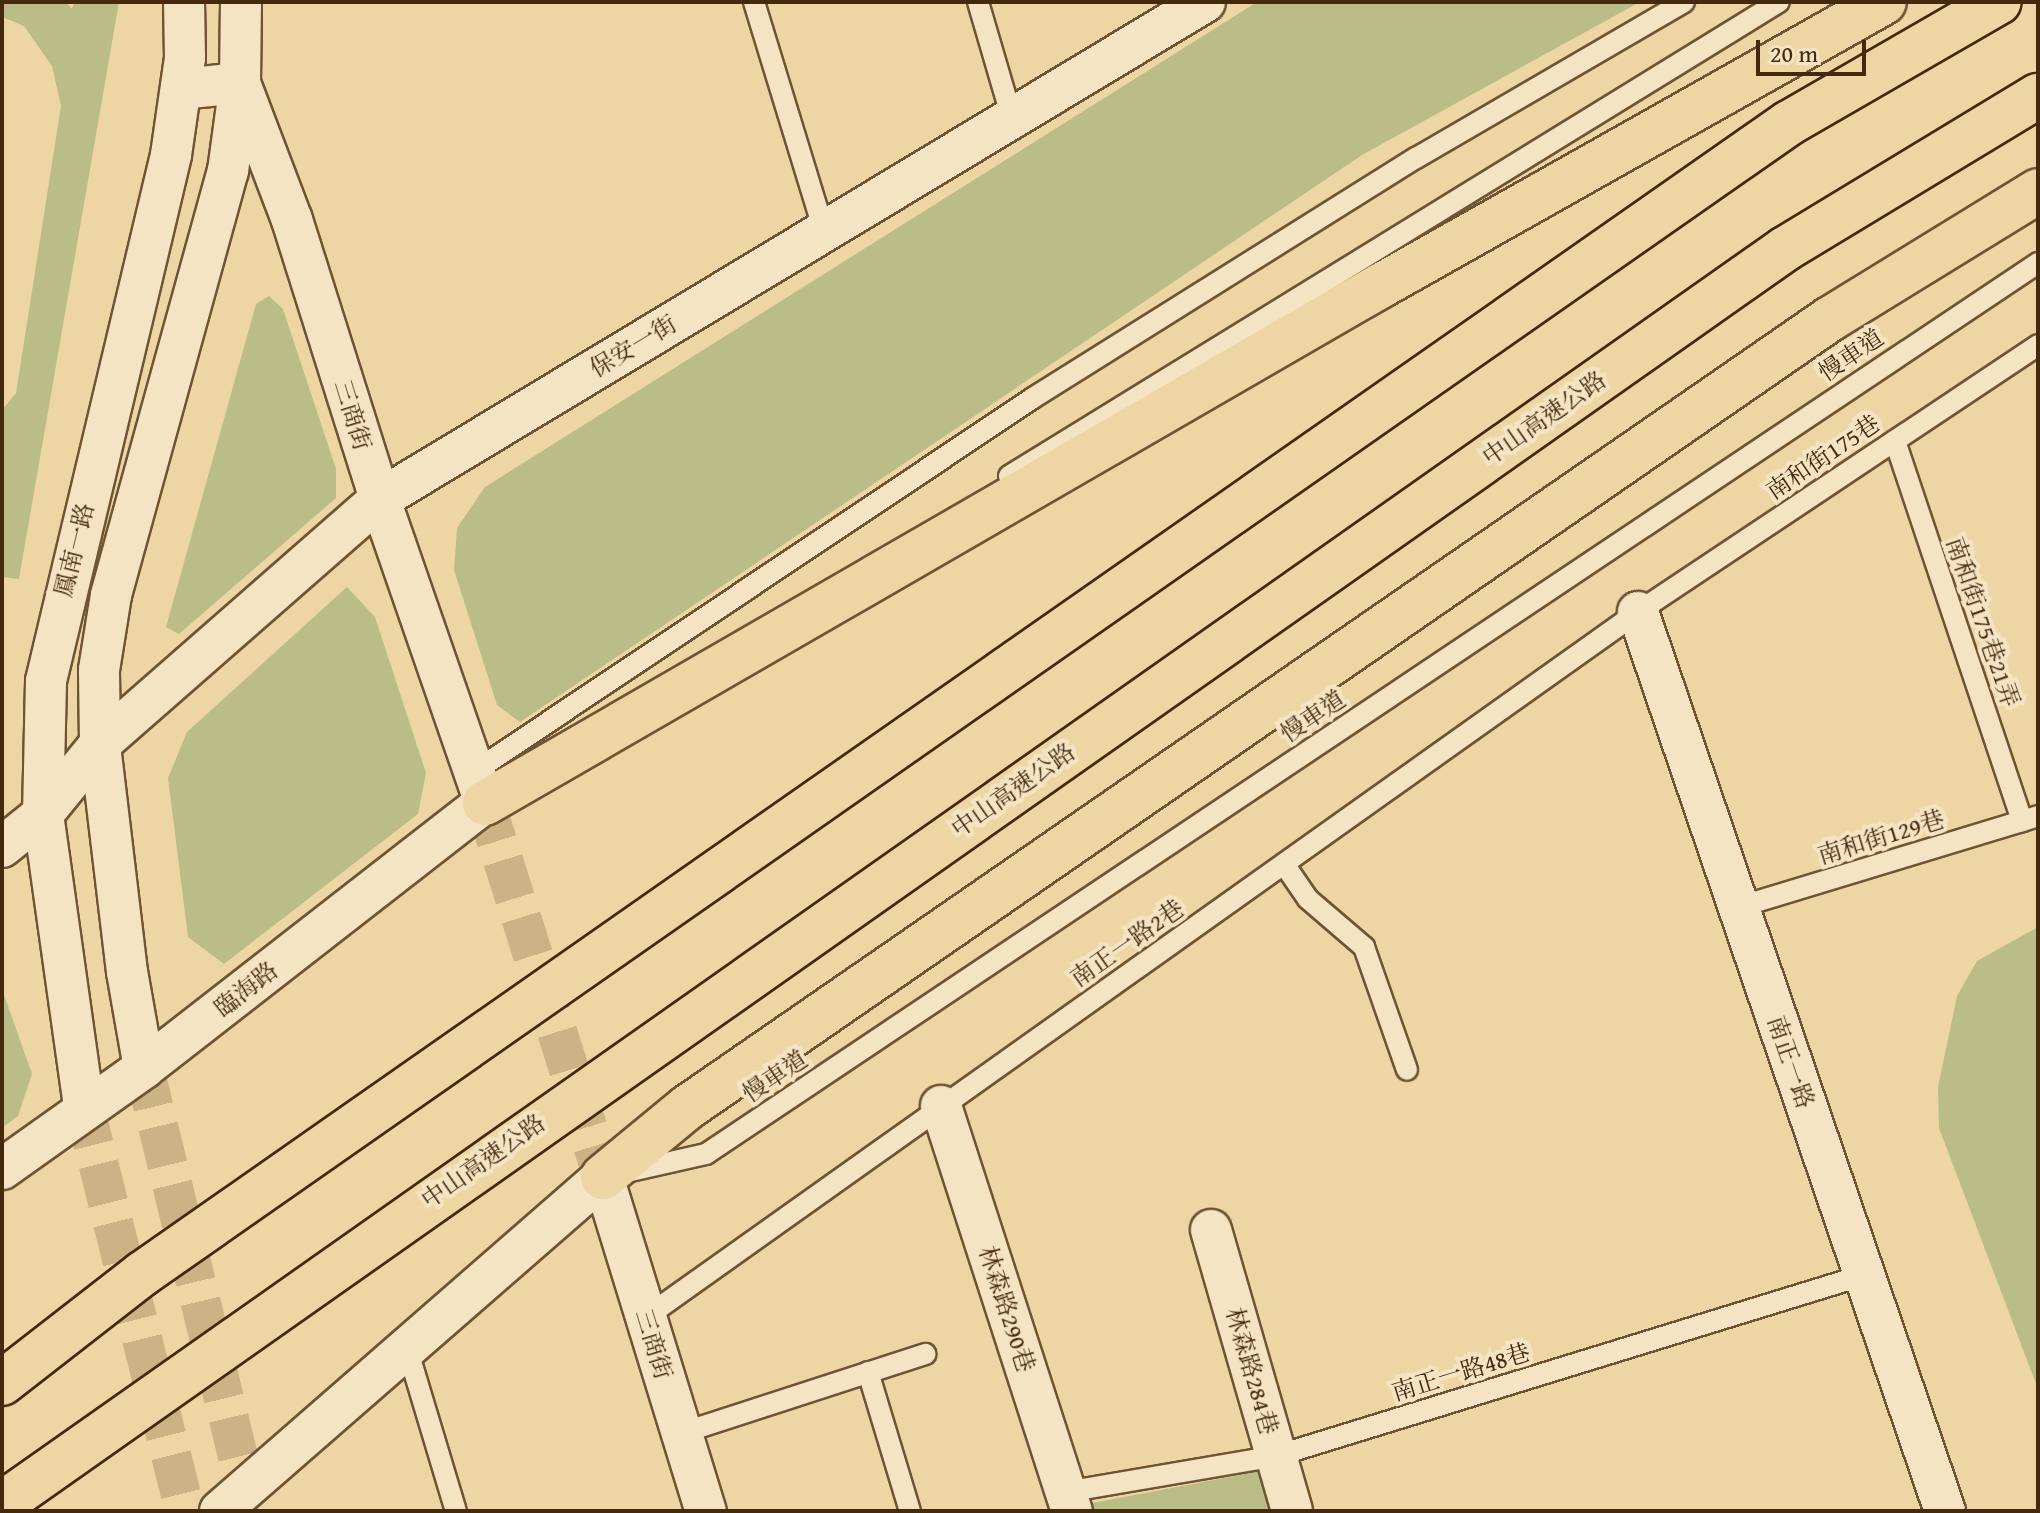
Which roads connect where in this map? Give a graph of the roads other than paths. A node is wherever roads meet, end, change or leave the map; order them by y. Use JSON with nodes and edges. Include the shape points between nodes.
{"nodes":[{"id":1,"x":184,"y":2,"type":"edge"},
{"id":2,"x":241,"y":2,"type":"edge"},
{"id":3,"x":754,"y":2,"type":"edge"},
{"id":4,"x":978,"y":2,"type":"edge"},
{"id":5,"x":1203,"y":2,"type":"edge"},
{"id":6,"x":1684,"y":2,"type":"edge"},
{"id":7,"x":1779,"y":2,"type":"edge"},
{"id":8,"x":1884,"y":2,"type":"edge"},
{"id":9,"x":1999,"y":2,"type":"edge"},
{"id":10,"x":240,"y":83,"type":"junction"},
{"id":11,"x":182,"y":89,"type":"junction"},
{"id":12,"x":2038,"y":96,"type":"edge"},
{"id":13,"x":2038,"y":103,"type":"edge"},
{"id":14,"x":1012,"y":118,"type":"junction"},
{"id":15,"x":1985,"y":127,"type":"junction"},
{"id":16,"x":2038,"y":191,"type":"edge"},
{"id":17,"x":824,"y":231,"type":"junction"},
{"id":18,"x":2038,"y":263,"type":"edge"},
{"id":19,"x":2038,"y":345,"type":"edge"},
{"id":20,"x":1895,"y":441,"type":"junction"},
{"id":21,"x":380,"y":499,"type":"junction"},
{"id":22,"x":1638,"y":612,"type":"junction"},
{"id":23,"x":100,"y":744,"type":"junction"},
{"id":24,"x":480,"y":787,"type":"junction"},
{"id":25,"x":43,"y":814,"type":"junction"},
{"id":26,"x":2030,"y":818,"type":"edge"},
{"id":27,"x":2,"y":847,"type":"edge"},
{"id":28,"x":1284,"y":864,"type":"junction"},
{"id":29,"x":1739,"y":907,"type":"junction"},
{"id":30,"x":144,"y":1068,"type":"junction"},
{"id":31,"x":1407,"y":1070,"type":"dead end"},
{"id":32,"x":84,"y":1106,"type":"junction"},
{"id":33,"x":941,"y":1106,"type":"junction"},
{"id":34,"x":2,"y":1169,"type":"edge"},
{"id":35,"x":603,"y":1177,"type":"junction"},
{"id":36,"x":1211,"y":1230,"type":"dead end"},
{"id":37,"x":1864,"y":1275,"type":"junction"},
{"id":38,"x":646,"y":1317,"type":"junction"},
{"id":39,"x":407,"y":1348,"type":"junction"},
{"id":40,"x":925,"y":1354,"type":"dead end"},
{"id":41,"x":868,"y":1372,"type":"junction"},
{"id":42,"x":2,"y":1383,"type":"edge"},
{"id":43,"x":682,"y":1433,"type":"junction"},
{"id":44,"x":1276,"y":1456,"type":"junction"},
{"id":45,"x":1069,"y":1502,"type":"edge"},
{"id":46,"x":2,"y":1504,"type":"edge"},
{"id":47,"x":239,"y":1504,"type":"edge"},
{"id":48,"x":456,"y":1511,"type":"edge"},
{"id":49,"x":706,"y":1511,"type":"edge"},
{"id":50,"x":910,"y":1511,"type":"edge"},
{"id":51,"x":1292,"y":1511,"type":"edge"},
{"id":52,"x":1945,"y":1511,"type":"edge"}],
"edges":[{"from":1,"to":11,"type":"street","name":"鳳南一路"},
{"from":2,"to":10,"type":"street","name":"鳳南一路"},
{"from":3,"to":17,"type":"lane"},
{"from":4,"to":14,"type":"lane"},
{"from":5,"to":14,"type":"street","name":"保安一街"},
{"from":6,"to":24,"type":"lane","via":[[1416,158],[1046,389]]},
{"from":7,"to":24,"type":"lane"},
{"from":8,"to":24,"type":"highway"},
{"from":9,"to":42,"type":"highway","bridge":true,"via":[[1789,123],[155,1265]]},
{"from":10,"to":11,"type":"street"},
{"from":10,"to":21,"type":"street","name":"三商街","via":[[292,220]]},
{"from":10,"to":23,"type":"street","name":"鳳南一路","via":[[228,171],[111,595],[99,670]]},
{"from":11,"to":25,"type":"street","name":"鳳南一路","via":[[171,155],[46,681]]},
{"from":12,"to":15,"type":"highway","name":"中山高速公路","bridge":true},
{"from":13,"to":15,"type":"highway"},
{"from":14,"to":17,"type":"street","name":"保安一街"},
{"from":15,"to":46,"type":"highway","name":"中山高速公路","bridge":true,"via":[[1772,258]]},
{"from":16,"to":35,"type":"highway","via":[[1830,319],[688,1107]]},
{"from":17,"to":21,"type":"street","name":"保安一街"},
{"from":18,"to":35,"type":"lane","name":"慢車道","via":[[706,1154]]},
{"from":19,"to":20,"type":"lane","name":"南和街175巷"},
{"from":20,"to":22,"type":"lane","name":"南和街175巷"},
{"from":20,"to":26,"type":"lane","name":"南和街175巷21弄"},
{"from":21,"to":23,"type":"street","name":"保安一街"},
{"from":21,"to":24,"type":"street","name":"三商街"},
{"from":22,"to":28,"type":"lane","name":"南正一路2巷"},
{"from":22,"to":29,"type":"street","name":"南正一路"},
{"from":23,"to":25,"type":"street","name":"保安一街"},
{"from":23,"to":30,"type":"street","name":"鳳南一路"},
{"from":24,"to":30,"type":"street","name":"臨海路"},
{"from":25,"to":27,"type":"street","name":"保安一街"},
{"from":25,"to":32,"type":"street","name":"鳳南一路"},
{"from":26,"to":29,"type":"lane","name":"南和街129巷"},
{"from":28,"to":31,"type":"lane","via":[[1308,899],[1364,947]]},
{"from":28,"to":33,"type":"lane","name":"南正一路2巷"},
{"from":29,"to":37,"type":"street","name":"南正一路"},
{"from":30,"to":32,"type":"street","name":"臨海路"},
{"from":32,"to":34,"type":"street","name":"臨海路"},
{"from":33,"to":38,"type":"lane","name":"南正一路2巷"},
{"from":33,"to":45,"type":"street","name":"林森路290巷"},
{"from":35,"to":38,"type":"street","name":"三商街"},
{"from":35,"to":39,"type":"street"},
{"from":36,"to":44,"type":"street","name":"林森路284巷"},
{"from":37,"to":44,"type":"lane","name":"南正一路48巷"},
{"from":37,"to":52,"type":"street","name":"南正一路"},
{"from":38,"to":43,"type":"street","name":"三商街"},
{"from":39,"to":47,"type":"street"},
{"from":39,"to":48,"type":"lane"},
{"from":40,"to":41,"type":"lane"},
{"from":41,"to":43,"type":"lane"},
{"from":41,"to":50,"type":"lane"},
{"from":43,"to":49,"type":"street","name":"三商街"},
{"from":44,"to":45,"type":"lane","name":"南正一路48巷"},
{"from":44,"to":51,"type":"street","name":"林森路284巷"}]}
